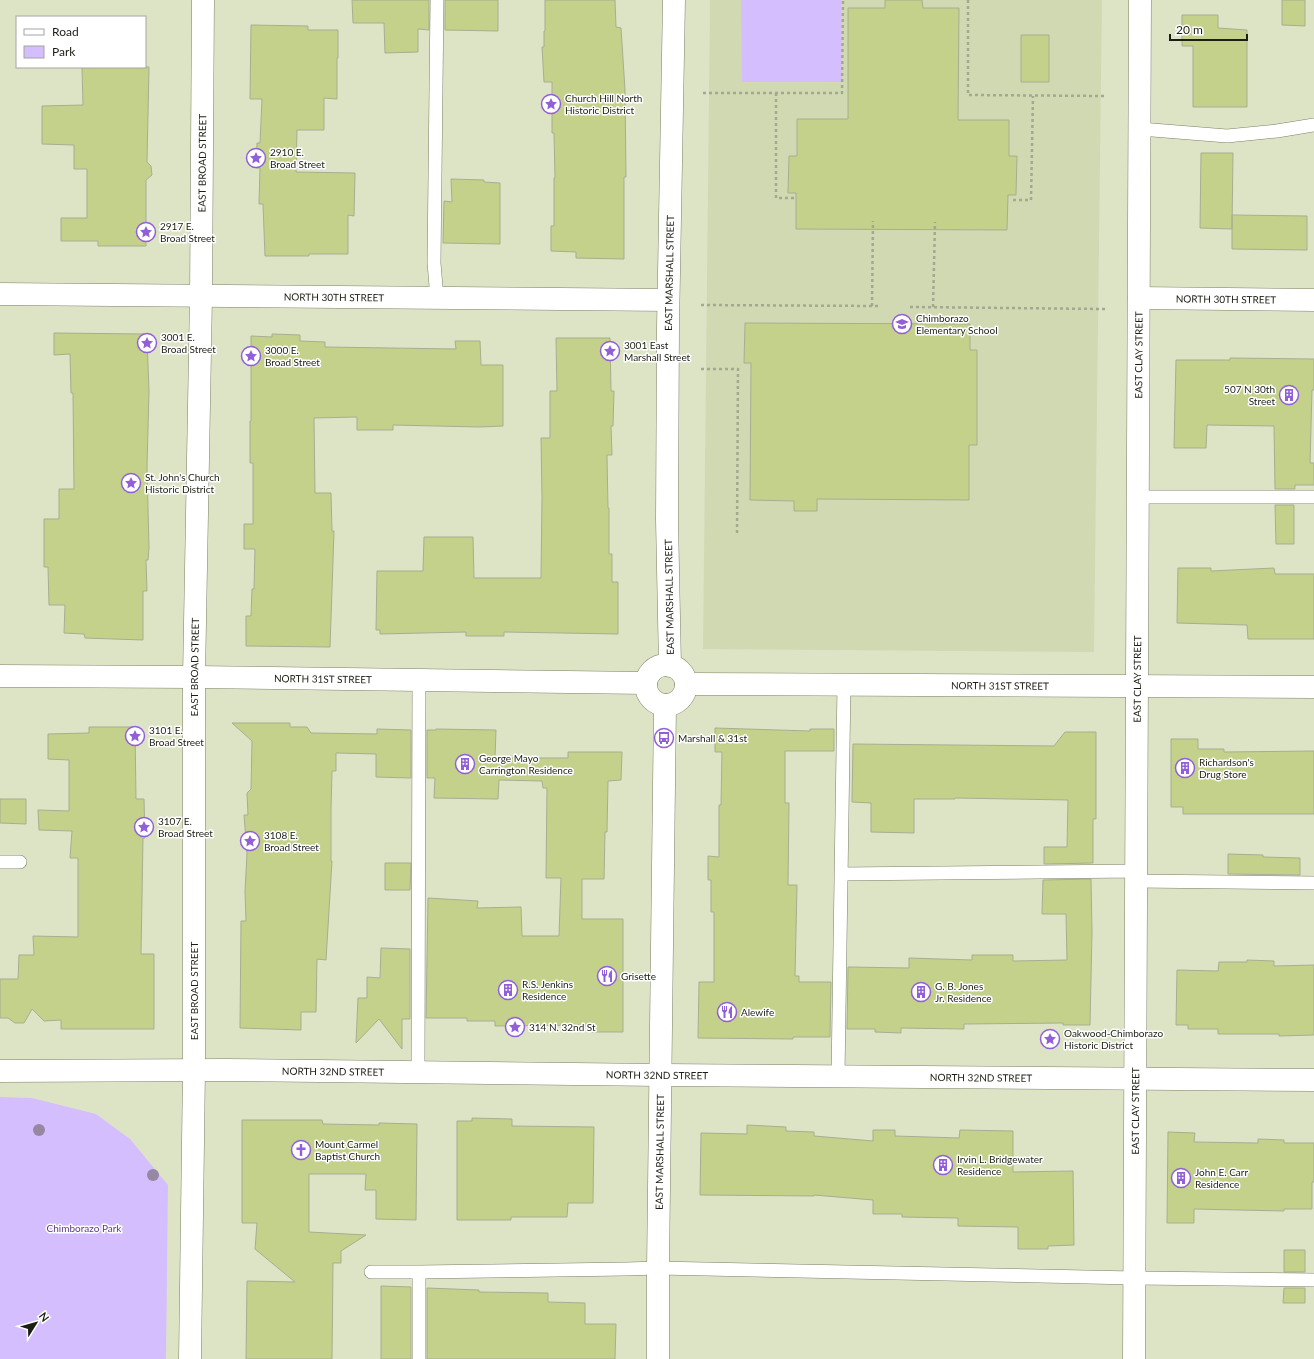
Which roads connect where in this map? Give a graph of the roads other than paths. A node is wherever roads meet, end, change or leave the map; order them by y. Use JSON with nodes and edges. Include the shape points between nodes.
{"nodes":[{"id":1,"x":203,"y":0,"type":"edge"},
{"id":2,"x":437,"y":0,"type":"edge"},
{"id":3,"x":674,"y":0,"type":"edge"},
{"id":4,"x":1140,"y":0,"type":"edge"},
{"id":5,"x":1314,"y":125,"type":"edge"},
{"id":6,"x":1140,"y":129,"type":"junction"},
{"id":7,"x":0,"y":294,"type":"edge"},
{"id":8,"x":201,"y":296,"type":"junction"},
{"id":9,"x":437,"y":298,"type":"junction"},
{"id":10,"x":1139,"y":298,"type":"junction"},
{"id":11,"x":668,"y":300,"type":"junction"},
{"id":12,"x":1314,"y":300,"type":"edge"},
{"id":13,"x":1138,"y":497,"type":"junction"},
{"id":14,"x":1314,"y":497,"type":"edge"},
{"id":15,"x":670,"y":666,"type":"junction"},
{"id":16,"x":0,"y":676,"type":"edge"},
{"id":17,"x":194,"y":677,"type":"junction"},
{"id":18,"x":419,"y":680,"type":"junction"},
{"id":19,"x":646,"y":683,"type":"junction"},
{"id":20,"x":686,"y":684,"type":"junction"},
{"id":21,"x":844,"y":684,"type":"junction"},
{"id":22,"x":1137,"y":686,"type":"junction"},
{"id":23,"x":1314,"y":687,"type":"edge"},
{"id":24,"x":665,"y":705,"type":"junction"},
{"id":25,"x":0,"y":862,"type":"edge"},
{"id":26,"x":20,"y":862,"type":"dead end"},
{"id":27,"x":841,"y":874,"type":"junction"},
{"id":28,"x":1135,"y":876,"type":"junction"},
{"id":29,"x":1314,"y":883,"type":"edge"},
{"id":30,"x":194,"y":1070,"type":"junction"},
{"id":31,"x":0,"y":1071,"type":"edge"},
{"id":32,"x":418,"y":1072,"type":"junction"},
{"id":33,"x":661,"y":1075,"type":"junction"},
{"id":34,"x":838,"y":1076,"type":"junction"},
{"id":35,"x":1135,"y":1078,"type":"junction"},
{"id":36,"x":1314,"y":1080,"type":"edge"},
{"id":37,"x":658,"y":1268,"type":"junction"},
{"id":38,"x":371,"y":1272,"type":"dead end"},
{"id":39,"x":419,"y":1272,"type":"junction"},
{"id":40,"x":1134,"y":1278,"type":"junction"},
{"id":41,"x":1314,"y":1280,"type":"edge"},
{"id":42,"x":190,"y":1359,"type":"edge"},
{"id":43,"x":419,"y":1359,"type":"edge"},
{"id":44,"x":658,"y":1359,"type":"edge"},
{"id":45,"x":1134,"y":1359,"type":"edge"}],
"edges":[{"from":1,"to":8,"type":"street","name":"EAST BROAD STREET"},
{"from":2,"to":9,"type":"lane","via":[[434,263]]},
{"from":3,"to":11,"type":"street","name":"EAST MARSHALL STREET"},
{"from":4,"to":6,"type":"street","name":"EAST CLAY STREET"},
{"from":5,"to":6,"type":"lane","via":[[1227,136]]},
{"from":6,"to":10,"type":"street","name":"EAST CLAY STREET"},
{"from":7,"to":8,"type":"street","name":"NORTH 30TH STREET"},
{"from":8,"to":9,"type":"street","name":"NORTH 30TH STREET"},
{"from":8,"to":17,"type":"street","name":"EAST BROAD STREET"},
{"from":9,"to":11,"type":"street","name":"NORTH 30TH STREET"},
{"from":10,"to":12,"type":"street","name":"NORTH 30TH STREET"},
{"from":10,"to":13,"type":"street","name":"EAST CLAY STREET"},
{"from":11,"to":15,"type":"street","name":"EAST MARSHALL STREET"},
{"from":13,"to":14,"type":"lane"},
{"from":13,"to":22,"type":"street","name":"EAST CLAY STREET"},
{"from":15,"to":19,"type":"street","via":[[657,667]]},
{"from":15,"to":20,"type":"street","via":[[681,672]]},
{"from":16,"to":17,"type":"street","name":"NORTH 31ST STREET"},
{"from":17,"to":18,"type":"street","name":"NORTH 31ST STREET"},
{"from":17,"to":30,"type":"street","name":"EAST BROAD STREET"},
{"from":18,"to":19,"type":"street","name":"NORTH 31ST STREET"},
{"from":18,"to":32,"type":"lane"},
{"from":19,"to":24,"type":"street","via":[[653,700]]},
{"from":20,"to":21,"type":"street","name":"NORTH 31ST STREET"},
{"from":20,"to":24,"type":"street","via":[[678,701]]},
{"from":21,"to":22,"type":"street","name":"NORTH 31ST STREET"},
{"from":21,"to":27,"type":"lane"},
{"from":22,"to":23,"type":"street","name":"NORTH 31ST STREET"},
{"from":22,"to":28,"type":"street","name":"EAST CLAY STREET"},
{"from":24,"to":33,"type":"street","name":"EAST MARSHALL STREET"},
{"from":25,"to":26,"type":"lane"},
{"from":27,"to":28,"type":"lane"},
{"from":27,"to":34,"type":"lane"},
{"from":28,"to":29,"type":"lane"},
{"from":28,"to":35,"type":"street","name":"EAST CLAY STREET"},
{"from":30,"to":31,"type":"street","name":"NORTH 32ND STREET"},
{"from":30,"to":32,"type":"street","name":"NORTH 32ND STREET"},
{"from":30,"to":42,"type":"street","name":"EAST BROAD STREET"},
{"from":32,"to":33,"type":"street","name":"NORTH 32ND STREET"},
{"from":33,"to":34,"type":"street","name":"NORTH 32ND STREET"},
{"from":33,"to":37,"type":"street","name":"EAST MARSHALL STREET"},
{"from":34,"to":35,"type":"street","name":"NORTH 32ND STREET"},
{"from":35,"to":36,"type":"street","name":"NORTH 32ND STREET"},
{"from":35,"to":40,"type":"street","name":"EAST CLAY STREET"},
{"from":37,"to":39,"type":"lane"},
{"from":37,"to":40,"type":"lane"},
{"from":37,"to":44,"type":"street","name":"EAST MARSHALL STREET"},
{"from":38,"to":39,"type":"lane"},
{"from":39,"to":43,"type":"lane"},
{"from":40,"to":41,"type":"lane"},
{"from":40,"to":45,"type":"street","name":"EAST CLAY STREET"}]}
